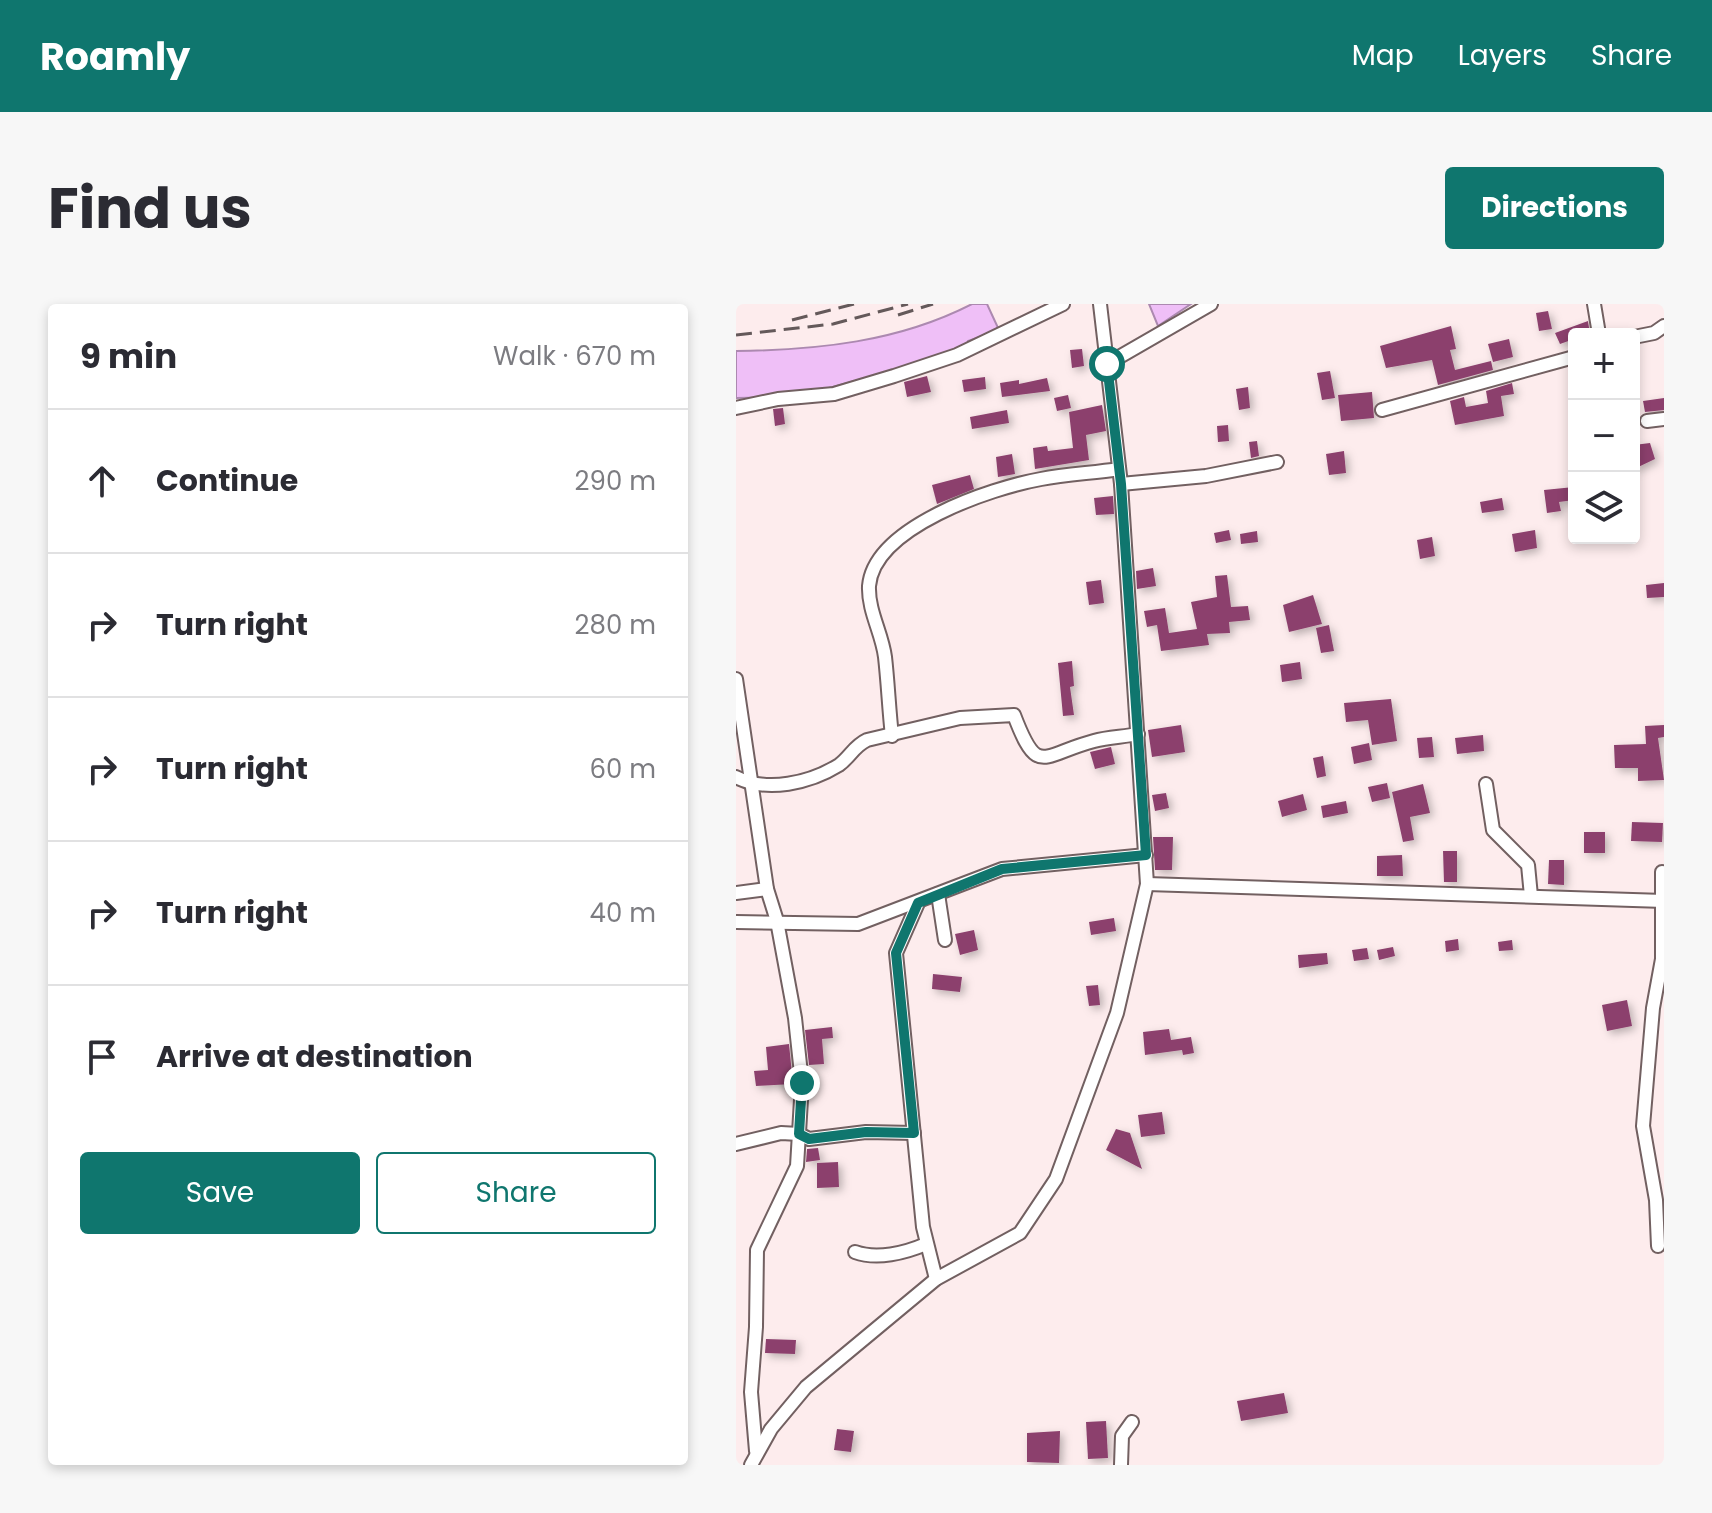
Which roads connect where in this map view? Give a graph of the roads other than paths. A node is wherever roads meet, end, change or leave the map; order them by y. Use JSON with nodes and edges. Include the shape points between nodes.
{"nodes":[{"id":1,"x":1063,"y":304,"type":"edge"},
{"id":2,"x":1100,"y":304,"type":"edge"},
{"id":3,"x":1211,"y":304,"type":"edge"},
{"id":4,"x":1594,"y":304,"type":"edge"},
{"id":5,"x":1664,"y":326,"type":"edge"},
{"id":6,"x":1598,"y":328,"type":"edge"},
{"id":7,"x":1640,"y":336,"type":"edge"},
{"id":8,"x":1568,"y":359,"type":"edge"},
{"id":9,"x":1107,"y":364,"type":"junction"},
{"id":10,"x":736,"y":408,"type":"edge"},
{"id":11,"x":1382,"y":410,"type":"dead end"},
{"id":12,"x":1664,"y":419,"type":"edge"},
{"id":13,"x":1647,"y":421,"type":"dead end"},
{"id":14,"x":1277,"y":462,"type":"dead end"},
{"id":15,"x":1119,"y":469,"type":"junction"},
{"id":16,"x":1121,"y":484,"type":"junction"},
{"id":17,"x":736,"y":679,"type":"edge"},
{"id":18,"x":1138,"y":734,"type":"junction"},
{"id":19,"x":892,"y":736,"type":"junction"},
{"id":20,"x":736,"y":777,"type":"edge"},
{"id":21,"x":1486,"y":784,"type":"dead end"},
{"id":22,"x":753,"y":786,"type":"junction"},
{"id":23,"x":1146,"y":855,"type":"junction"},
{"id":24,"x":1662,"y":872,"type":"dead end"},
{"id":25,"x":1147,"y":884,"type":"junction"},
{"id":26,"x":767,"y":889,"type":"junction"},
{"id":27,"x":736,"y":893,"type":"edge"},
{"id":28,"x":938,"y":894,"type":"junction"},
{"id":29,"x":1531,"y":896,"type":"junction"},
{"id":30,"x":1664,"y":901,"type":"edge"},
{"id":31,"x":918,"y":903,"type":"junction"},
{"id":32,"x":777,"y":921,"type":"junction"},
{"id":33,"x":736,"y":922,"type":"edge"},
{"id":34,"x":945,"y":940,"type":"dead end"},
{"id":35,"x":914,"y":1133,"type":"junction"},
{"id":36,"x":799,"y":1134,"type":"junction"},
{"id":37,"x":736,"y":1144,"type":"edge"},
{"id":38,"x":926,"y":1244,"type":"junction"},
{"id":39,"x":1658,"y":1246,"type":"dead end"},
{"id":40,"x":855,"y":1252,"type":"dead end"},
{"id":41,"x":936,"y":1279,"type":"junction"},
{"id":42,"x":1132,"y":1422,"type":"dead end"},
{"id":43,"x":756,"y":1451,"type":"junction"},
{"id":44,"x":751,"y":1465,"type":"edge"},
{"id":45,"x":1121,"y":1465,"type":"edge"}],
"edges":[{"from":1,"to":10,"type":"street","via":[[957,355],[894,376],[834,394]]},
{"from":2,"to":9,"type":"street"},
{"from":3,"to":9,"type":"street"},
{"from":4,"to":6,"type":"street"},
{"from":5,"to":7,"type":"street"},
{"from":8,"to":11,"type":"street"},
{"from":9,"to":15,"type":"street"},
{"from":12,"to":13,"type":"street"},
{"from":14,"to":16,"type":"street"},
{"from":15,"to":16,"type":"street"},
{"from":15,"to":19,"type":"street","via":[[1041,479],[962,505],[902,534],[876,560],[870,604],[885,656]]},
{"from":16,"to":18,"type":"street"},
{"from":17,"to":22,"type":"street"},
{"from":18,"to":19,"type":"street","via":[[1092,741],[1044,757],[1025,746],[1009,713],[960,718]]},
{"from":18,"to":23,"type":"street"},
{"from":19,"to":22,"type":"street","via":[[857,745],[842,763],[810,779]]},
{"from":20,"to":22,"type":"street"},
{"from":21,"to":29,"type":"street","via":[[1493,830],[1528,865]]},
{"from":22,"to":26,"type":"street"},
{"from":23,"to":25,"type":"street"},
{"from":23,"to":28,"type":"street","via":[[1002,869]]},
{"from":24,"to":30,"type":"street"},
{"from":25,"to":29,"type":"street"},
{"from":25,"to":41,"type":"street","via":[[1117,1013],[1056,1179],[1020,1233]]},
{"from":26,"to":27,"type":"street"},
{"from":26,"to":32,"type":"street"},
{"from":28,"to":31,"type":"street"},
{"from":28,"to":34,"type":"street"},
{"from":29,"to":30,"type":"street"},
{"from":30,"to":39,"type":"street","via":[[1643,1126]]},
{"from":31,"to":32,"type":"street","via":[[858,924]]},
{"from":31,"to":35,"type":"street","via":[[896,953]]},
{"from":32,"to":33,"type":"street"},
{"from":32,"to":36,"type":"street","via":[[802,1075]]},
{"from":35,"to":36,"type":"street","via":[[809,1139]]},
{"from":35,"to":38,"type":"street"},
{"from":36,"to":37,"type":"street"},
{"from":36,"to":43,"type":"street","via":[[795,1173],[757,1250],[751,1392]]},
{"from":38,"to":40,"type":"street","via":[[904,1253]]},
{"from":38,"to":41,"type":"street"},
{"from":41,"to":43,"type":"street","via":[[806,1387]]},
{"from":42,"to":45,"type":"street","via":[[1122,1436]]},
{"from":43,"to":44,"type":"street"}]}
